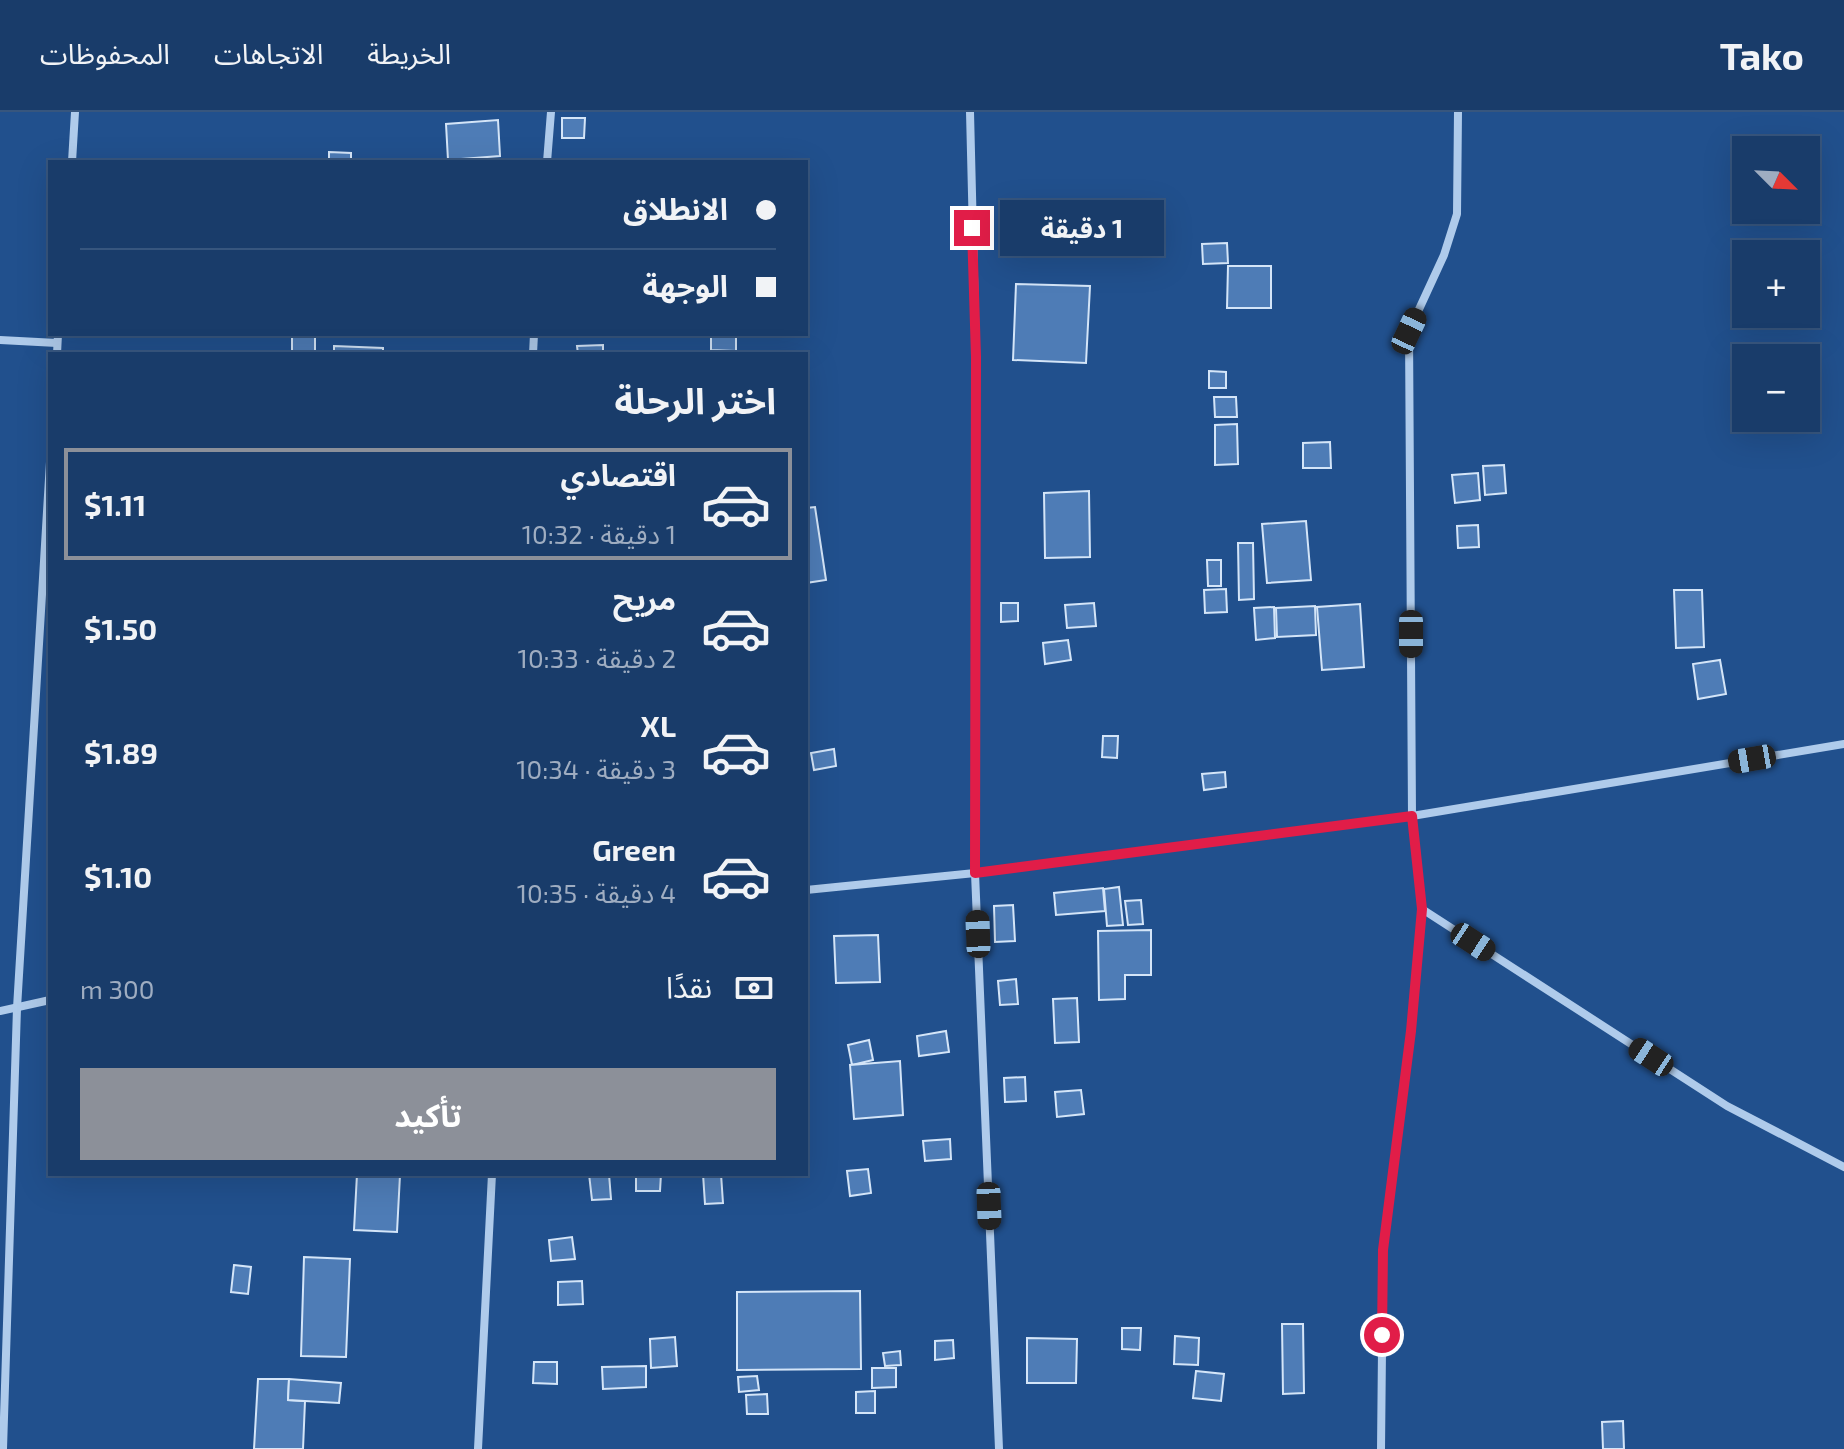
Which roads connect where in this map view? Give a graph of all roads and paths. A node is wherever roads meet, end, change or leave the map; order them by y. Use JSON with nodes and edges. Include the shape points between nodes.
{"nodes":[{"id":1,"x":75,"y":112,"type":"edge"},
{"id":2,"x":551,"y":112,"type":"edge"},
{"id":3,"x":970,"y":112,"type":"edge"},
{"id":4,"x":1458,"y":112,"type":"edge"},
{"id":5,"x":72,"y":160,"type":"edge"},
{"id":6,"x":547,"y":160,"type":"edge"},
{"id":7,"x":58,"y":338,"type":"edge"},
{"id":8,"x":0,"y":340,"type":"edge"},
{"id":9,"x":48,"y":495,"type":"edge"},
{"id":10,"x":1844,"y":744,"type":"edge"},
{"id":11,"x":1412,"y":816,"type":"junction"},
{"id":12,"x":975,"y":873,"type":"junction"},
{"id":13,"x":808,"y":890,"type":"edge"},
{"id":14,"x":1422,"y":909,"type":"junction"},
{"id":15,"x":48,"y":1000,"type":"edge"},
{"id":16,"x":17,"y":1008,"type":"junction"},
{"id":17,"x":0,"y":1011,"type":"edge"},
{"id":18,"x":1844,"y":1167,"type":"edge"},
{"id":19,"x":492,"y":1176,"type":"edge"},
{"id":20,"x":3,"y":1449,"type":"edge"},
{"id":21,"x":478,"y":1449,"type":"edge"},
{"id":22,"x":999,"y":1449,"type":"edge"},
{"id":23,"x":1381,"y":1449,"type":"edge"}],
"edges":[{"from":1,"to":5,"type":"street"},
{"from":2,"to":6,"type":"street"},
{"from":3,"to":12,"type":"street","via":[[976,357]]},
{"from":4,"to":11,"type":"street","via":[[1457,214],[1409,331]]},
{"from":7,"to":8,"type":"street"},
{"from":9,"to":16,"type":"street"},
{"from":10,"to":11,"type":"street"},
{"from":11,"to":12,"type":"street"},
{"from":11,"to":14,"type":"street"},
{"from":12,"to":13,"type":"street"},
{"from":12,"to":22,"type":"street"},
{"from":14,"to":18,"type":"street","via":[[1727,1106]]},
{"from":14,"to":23,"type":"street","via":[[1383,1250]]},
{"from":15,"to":16,"type":"street"},
{"from":16,"to":17,"type":"street"},
{"from":16,"to":20,"type":"street"},
{"from":19,"to":21,"type":"street"}]}
